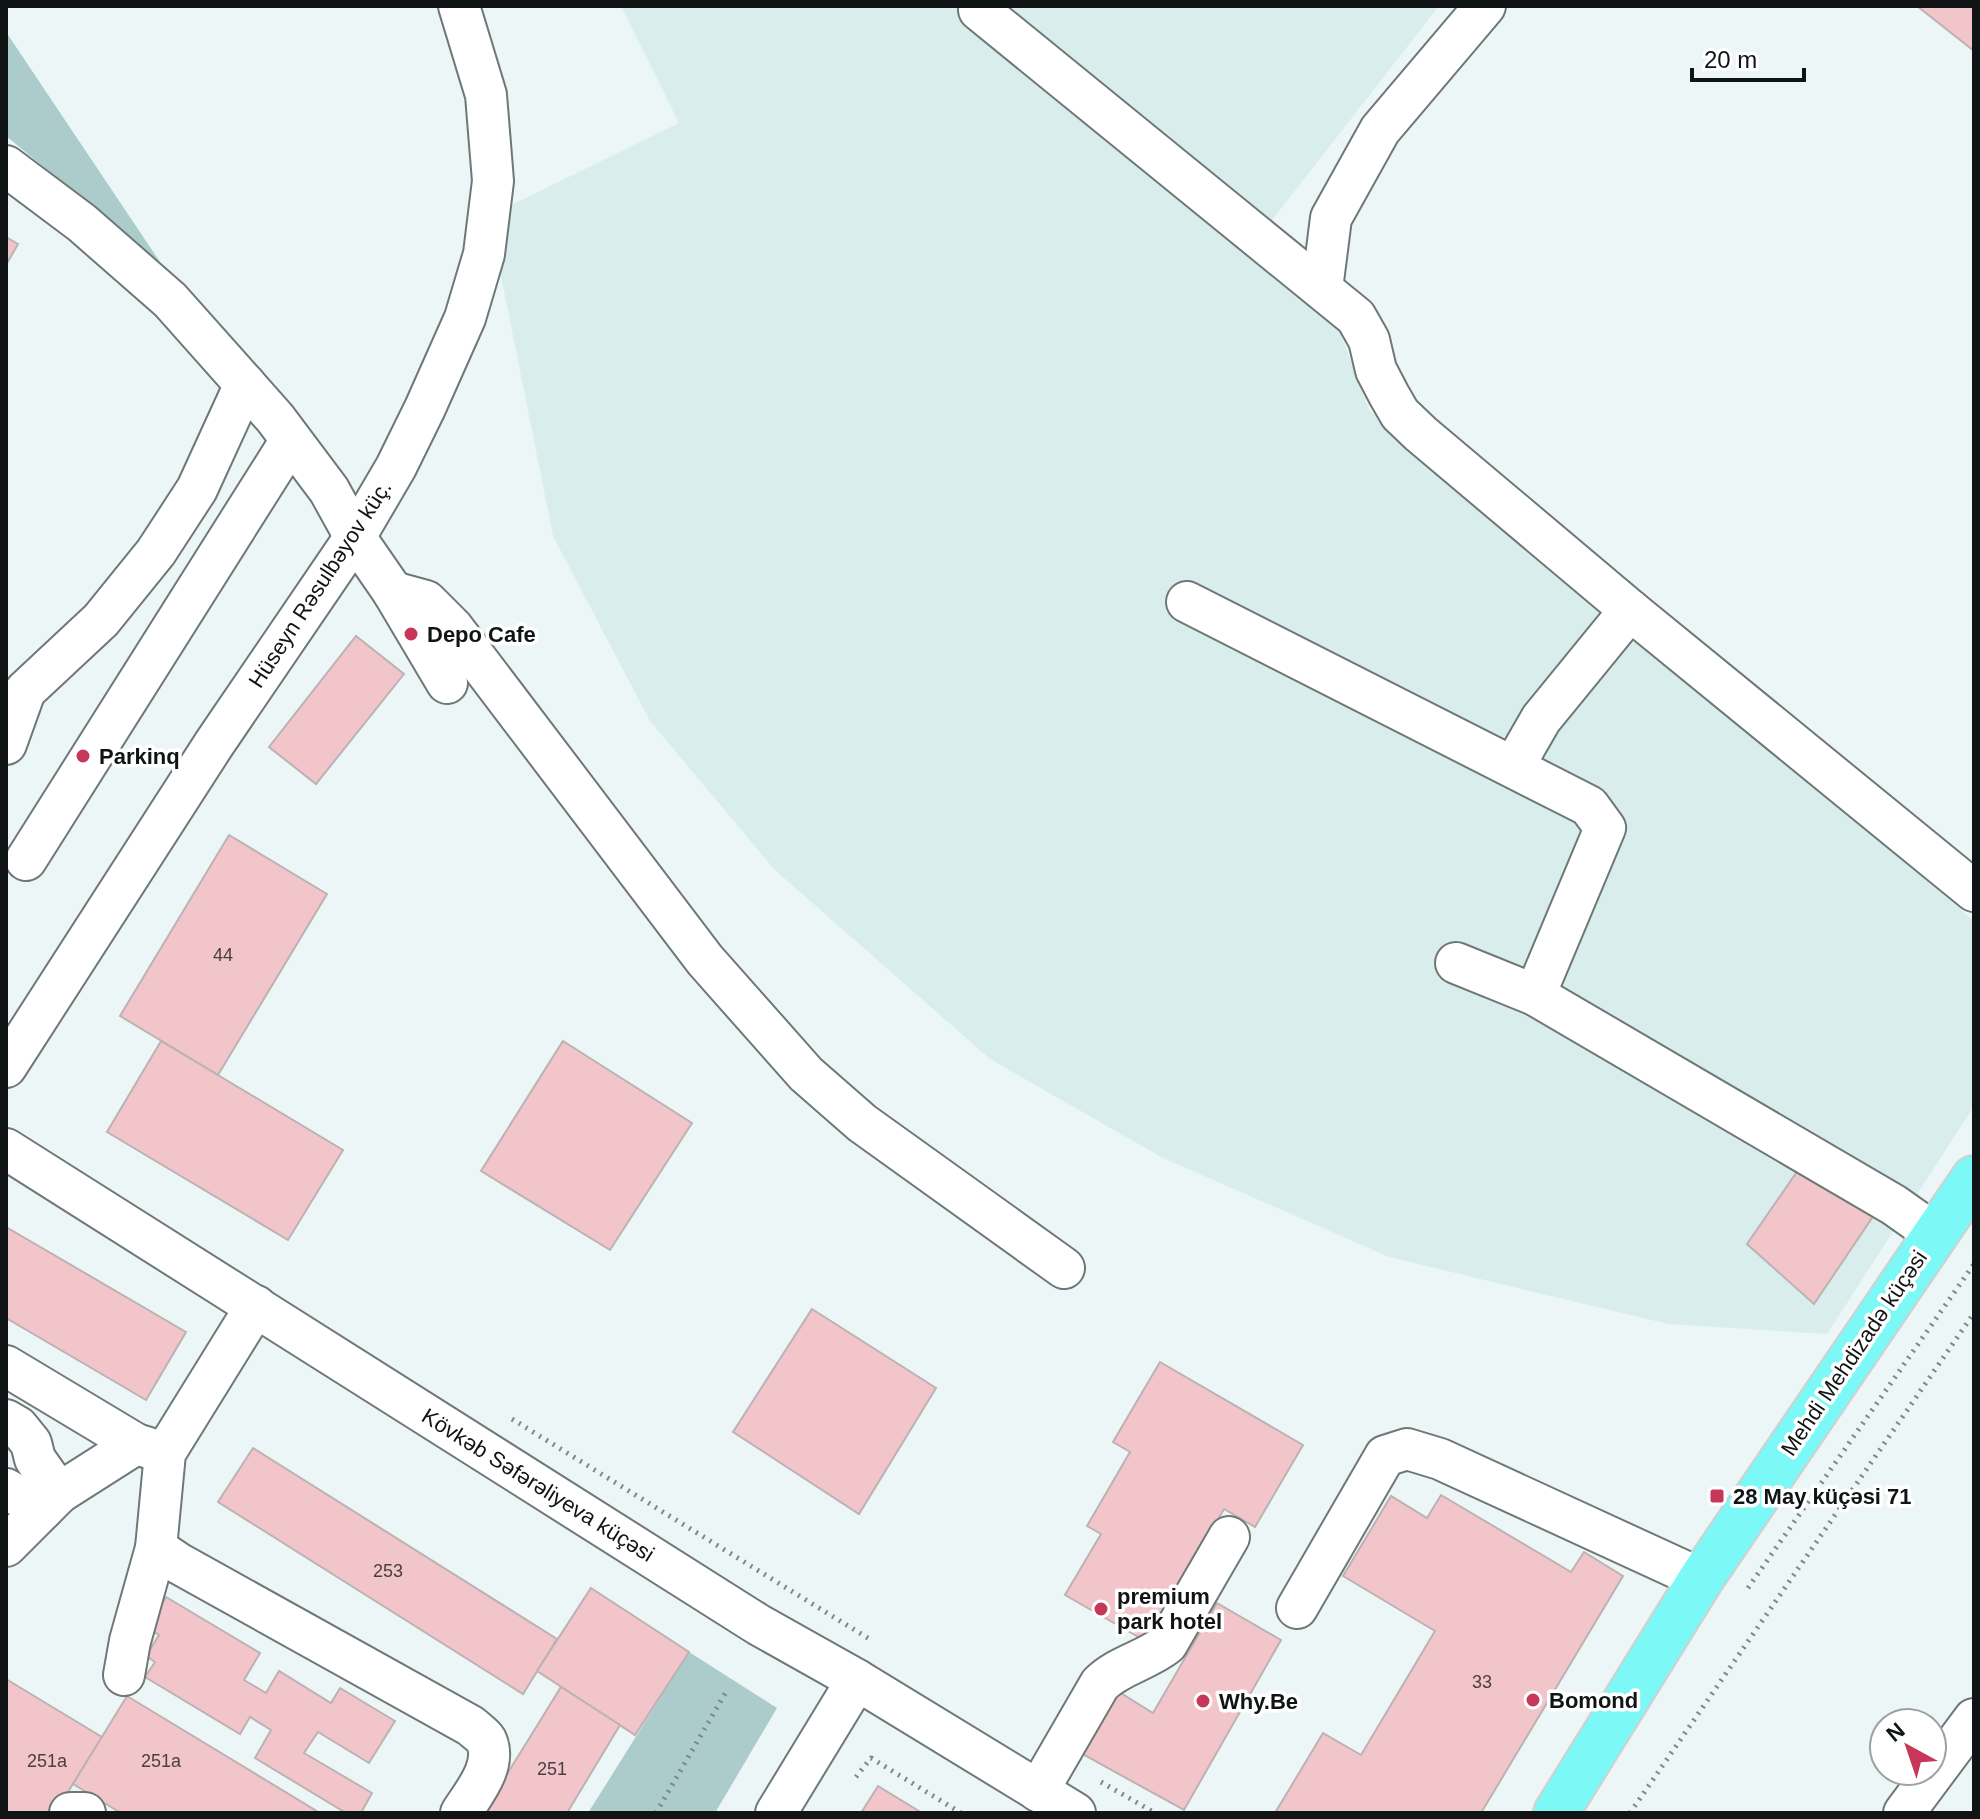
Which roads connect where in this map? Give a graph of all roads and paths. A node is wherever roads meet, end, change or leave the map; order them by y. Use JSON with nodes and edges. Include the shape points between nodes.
{"nodes":[{"id":1,"x":459,"y":6,"type":"edge"},
{"id":2,"x":1485,"y":6,"type":"edge"},
{"id":3,"x":979,"y":10,"type":"dead end"},
{"id":4,"x":6,"y":166,"type":"edge"},
{"id":5,"x":1322,"y":289,"type":"junction"},
{"id":6,"x":245,"y":384,"type":"junction"},
{"id":7,"x":291,"y":440,"type":"junction"},
{"id":8,"x":355,"y":537,"type":"junction"},
{"id":9,"x":393,"y":592,"type":"junction"},
{"id":10,"x":1187,"y":602,"type":"dead end"},
{"id":11,"x":1630,"y":610,"type":"junction"},
{"id":12,"x":447,"y":683,"type":"dead end"},
{"id":13,"x":16,"y":685,"type":"edge"},
{"id":14,"x":6,"y":744,"type":"edge"},
{"id":15,"x":1514,"y":766,"type":"junction"},
{"id":16,"x":26,"y":860,"type":"dead end"},
{"id":17,"x":1974,"y":891,"type":"edge"},
{"id":18,"x":1456,"y":963,"type":"dead end"},
{"id":19,"x":1535,"y":995,"type":"junction"},
{"id":20,"x":6,"y":1067,"type":"edge"},
{"id":21,"x":6,"y":1149,"type":"edge"},
{"id":22,"x":1974,"y":1178,"type":"edge"},
{"id":23,"x":1935,"y":1234,"type":"junction"},
{"id":24,"x":1974,"y":1264,"type":"edge"},
{"id":25,"x":1064,"y":1268,"type":"dead end"},
{"id":26,"x":256,"y":1306,"type":"junction"},
{"id":27,"x":1974,"y":1313,"type":"edge"},
{"id":28,"x":6,"y":1366,"type":"edge"},
{"id":29,"x":511,"y":1418,"type":"dead end"},
{"id":30,"x":6,"y":1420,"type":"edge"},
{"id":31,"x":150,"y":1449,"type":"junction"},
{"id":32,"x":6,"y":1489,"type":"edge"},
{"id":33,"x":51,"y":1501,"type":"junction"},
{"id":34,"x":1229,"y":1537,"type":"dead end"},
{"id":35,"x":6,"y":1546,"type":"edge"},
{"id":36,"x":156,"y":1548,"type":"junction"},
{"id":37,"x":1701,"y":1579,"type":"junction"},
{"id":38,"x":1741,"y":1599,"type":"dead end"},
{"id":39,"x":1297,"y":1608,"type":"dead end"},
{"id":40,"x":875,"y":1642,"type":"dead end"},
{"id":41,"x":124,"y":1675,"type":"dead end"},
{"id":42,"x":857,"y":1680,"type":"junction"},
{"id":43,"x":727,"y":1690,"type":"dead end"},
{"id":44,"x":1974,"y":1719,"type":"edge"},
{"id":45,"x":1058,"y":1756,"type":"junction"},
{"id":46,"x":856,"y":1777,"type":"dead end"},
{"id":47,"x":1038,"y":1791,"type":"junction"},
{"id":48,"x":70,"y":1813,"type":"edge"},
{"id":49,"x":85,"y":1813,"type":"edge"},
{"id":50,"x":461,"y":1813,"type":"edge"},
{"id":51,"x":656,"y":1813,"type":"edge"},
{"id":52,"x":776,"y":1813,"type":"edge"},
{"id":53,"x":961,"y":1813,"type":"edge"},
{"id":54,"x":1075,"y":1813,"type":"edge"},
{"id":55,"x":1155,"y":1813,"type":"edge"},
{"id":56,"x":1556,"y":1813,"type":"edge"},
{"id":57,"x":1630,"y":1813,"type":"edge"},
{"id":58,"x":1904,"y":1813,"type":"edge"}],
"edges":[{"from":1,"to":8,"type":"street","name":"Hüseyn Rəsulbəyov küç.","via":[[486,95],[493,181],[484,254],[465,318],[425,408]]},
{"from":2,"to":5,"type":"street","via":[[1380,130],[1331,218]]},
{"from":3,"to":5,"type":"street"},
{"from":4,"to":6,"type":"street","via":[[170,300]]},
{"from":5,"to":11,"type":"street","via":[[1356,317],[1400,414]]},
{"from":6,"to":7,"type":"street"},
{"from":6,"to":13,"type":"street","via":[[197,489],[156,552],[101,620]]},
{"from":7,"to":8,"type":"street","via":[[329,490]]},
{"from":7,"to":16,"type":"street"},
{"from":8,"to":9,"type":"street"},
{"from":8,"to":20,"type":"street","name":"Hüseyn Rəsulbəyov küç."},
{"from":9,"to":12,"type":"street"},
{"from":9,"to":25,"type":"street","via":[[426,601],[453,628],[705,960],[806,1074],[862,1123]]},
{"from":10,"to":15,"type":"street"},
{"from":11,"to":15,"type":"street","via":[[1541,719]]},
{"from":11,"to":17,"type":"street"},
{"from":13,"to":14,"type":"street"},
{"from":15,"to":19,"type":"street","via":[[1589,806],[1605,828]]},
{"from":18,"to":19,"type":"street"},
{"from":19,"to":23,"type":"street"},
{"from":21,"to":26,"type":"street","name":"Kövkəb Səfərəliyeva küçəsi"},
{"from":22,"to":23,"type":"main road","name":"Mehdi Mehdizadə küçəsi"},
{"from":23,"to":37,"type":"main road","name":"Mehdi Mehdizadə küçəsi"},
{"from":24,"to":38,"type":"path"},
{"from":26,"to":31,"type":"street"},
{"from":26,"to":42,"type":"street","name":"Kövkəb Səfərəliyeva küçəsi","via":[[746,1617]]},
{"from":27,"to":57,"type":"path"},
{"from":28,"to":31,"type":"street"},
{"from":29,"to":40,"type":"path"},
{"from":30,"to":33,"type":"street","via":[[31,1443]]},
{"from":31,"to":33,"type":"street"},
{"from":31,"to":36,"type":"street"},
{"from":32,"to":33,"type":"street"},
{"from":33,"to":35,"type":"street"},
{"from":34,"to":45,"type":"street","via":[[1167,1644],[1100,1684]]},
{"from":36,"to":41,"type":"street"},
{"from":36,"to":50,"type":"street","via":[[471,1726],[486,1740],[488,1759],[483,1779]]},
{"from":37,"to":39,"type":"street","via":[[1440,1459],[1407,1449],[1385,1456]]},
{"from":37,"to":56,"type":"main road","name":"Mehdi Mehdizadə küçəsi"},
{"from":42,"to":47,"type":"street","name":"Kövkəb Səfərəliyeva küçəsi"},
{"from":42,"to":52,"type":"street"},
{"from":43,"to":51,"type":"path"},
{"from":44,"to":58,"type":"street"},
{"from":45,"to":47,"type":"street"},
{"from":45,"to":55,"type":"path"},
{"from":46,"to":53,"type":"path","via":[[871,1758]]},
{"from":47,"to":54,"type":"street","name":"Kövkəb Səfərəliyeva küçəsi"},
{"from":48,"to":49,"type":"street"}]}
